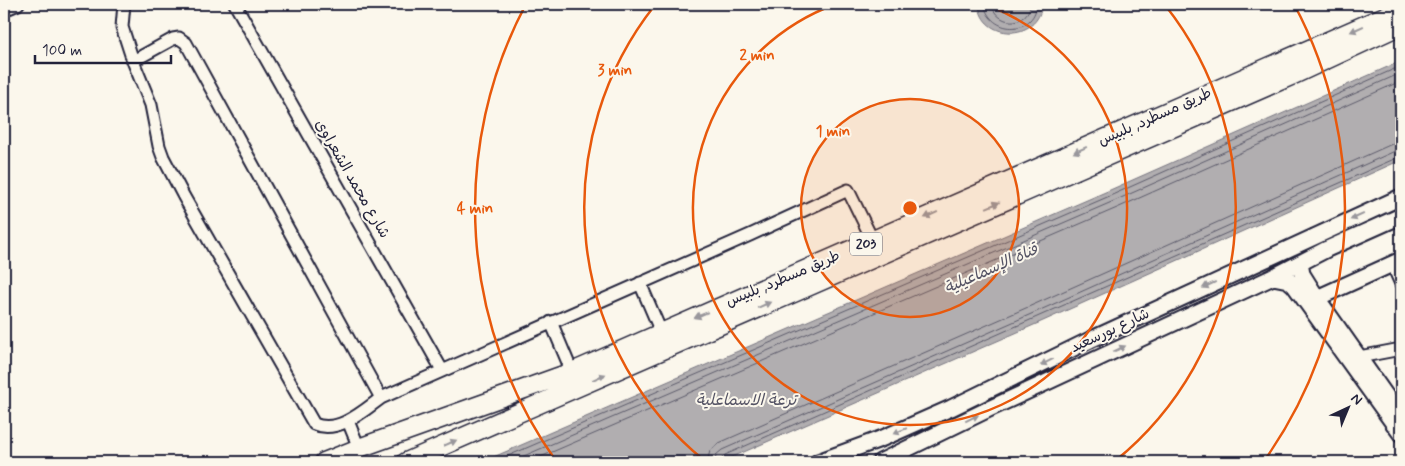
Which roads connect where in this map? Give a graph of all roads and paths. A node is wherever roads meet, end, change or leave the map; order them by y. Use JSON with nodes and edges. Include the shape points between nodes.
{"nodes":[{"id":1,"x":18,"y":4,"type":"edge"},
{"id":2,"x":124,"y":4,"type":"edge"},
{"id":3,"x":235,"y":4,"type":"edge"},
{"id":4,"x":1401,"y":9,"type":"edge"},
{"id":5,"x":4,"y":10,"type":"edge"},
{"id":6,"x":1401,"y":25,"type":"edge"},
{"id":7,"x":133,"y":61,"type":"junction"},
{"id":8,"x":1401,"y":196,"type":"edge"},
{"id":9,"x":1401,"y":216,"type":"edge"},
{"id":10,"x":872,"y":241,"type":"junction"},
{"id":11,"x":1397,"y":262,"type":"edge"},
{"id":12,"x":1300,"y":263,"type":"junction"},
{"id":13,"x":1273,"y":277,"type":"junction"},
{"id":14,"x":640,"y":283,"type":"junction"},
{"id":15,"x":1401,"y":284,"type":"edge"},
{"id":16,"x":1317,"y":298,"type":"junction"},
{"id":17,"x":551,"y":322,"type":"junction"},
{"id":18,"x":662,"y":332,"type":"junction"},
{"id":19,"x":1401,"y":349,"type":"edge"},
{"id":20,"x":1359,"y":357,"type":"junction"},
{"id":21,"x":442,"y":370,"type":"junction"},
{"id":22,"x":572,"y":372,"type":"junction"},
{"id":23,"x":381,"y":398,"type":"junction"},
{"id":24,"x":1401,"y":417,"type":"edge"},
{"id":25,"x":348,"y":421,"type":"junction"},
{"id":26,"x":1401,"y":434,"type":"edge"},
{"id":27,"x":359,"y":448,"type":"junction"},
{"id":28,"x":324,"y":462,"type":"edge"},
{"id":29,"x":406,"y":462,"type":"edge"},
{"id":30,"x":818,"y":462,"type":"edge"},
{"id":31,"x":880,"y":462,"type":"edge"}],
"edges":[{"from":1,"to":5,"type":"street"},
{"from":2,"to":7,"type":"street","via":[[122,27]]},
{"from":3,"to":21,"type":"street","name":"شارع محمد الشعراوى"},
{"from":4,"to":10,"type":"main road","name":"طريق مسطرد, بلبيس","number":"203","one_way":true},
{"from":29,"to":6,"type":"main road","name":"طريق مسطرد, بلبيس","number":"203","one_way":true},
{"from":7,"to":23,"type":"street","via":[[173,39],[179,38],[186,43]]},
{"from":7,"to":25,"type":"street","via":[[151,106],[158,146],[314,424],[323,428]]},
{"from":8,"to":30,"type":"main road","name":"شارع بورسعيد","one_way":true,"via":[[943,412]]},
{"from":9,"to":12,"type":"main road","name":"شارع بورسعيد"},
{"from":10,"to":14,"type":"street","via":[[848,190]]},
{"from":10,"to":18,"type":"main road","name":"طريق مسطرد, بلبيس","number":"203","one_way":true},
{"from":11,"to":15,"type":"street"},
{"from":11,"to":16,"type":"main road"},
{"from":12,"to":13,"type":"main road","name":"شارع بورسعيد"},
{"from":12,"to":16,"type":"main road","via":[[1302,274]]},
{"from":13,"to":26,"type":"main road","via":[[1288,280],[1294,285]]},
{"from":31,"to":13,"type":"main road","name":"شارع بورسعيد","one_way":true},
{"from":14,"to":17,"type":"street"},
{"from":14,"to":18,"type":"street"},
{"from":16,"to":20,"type":"main road"},
{"from":17,"to":21,"type":"street"},
{"from":17,"to":22,"type":"street"},
{"from":18,"to":22,"type":"main road","name":"طريق مسطرد, بلبيس","number":"203"},
{"from":19,"to":20,"type":"street"},
{"from":20,"to":24,"type":"main road"},
{"from":21,"to":23,"type":"street"},
{"from":22,"to":27,"type":"main road","name":"طريق مسطرد, بلبيس","number":"203"},
{"from":23,"to":25,"type":"street"},
{"from":25,"to":27,"type":"street"},
{"from":27,"to":28,"type":"main road","name":"طريق مسطرد, بلبيس","number":"203"}]}
